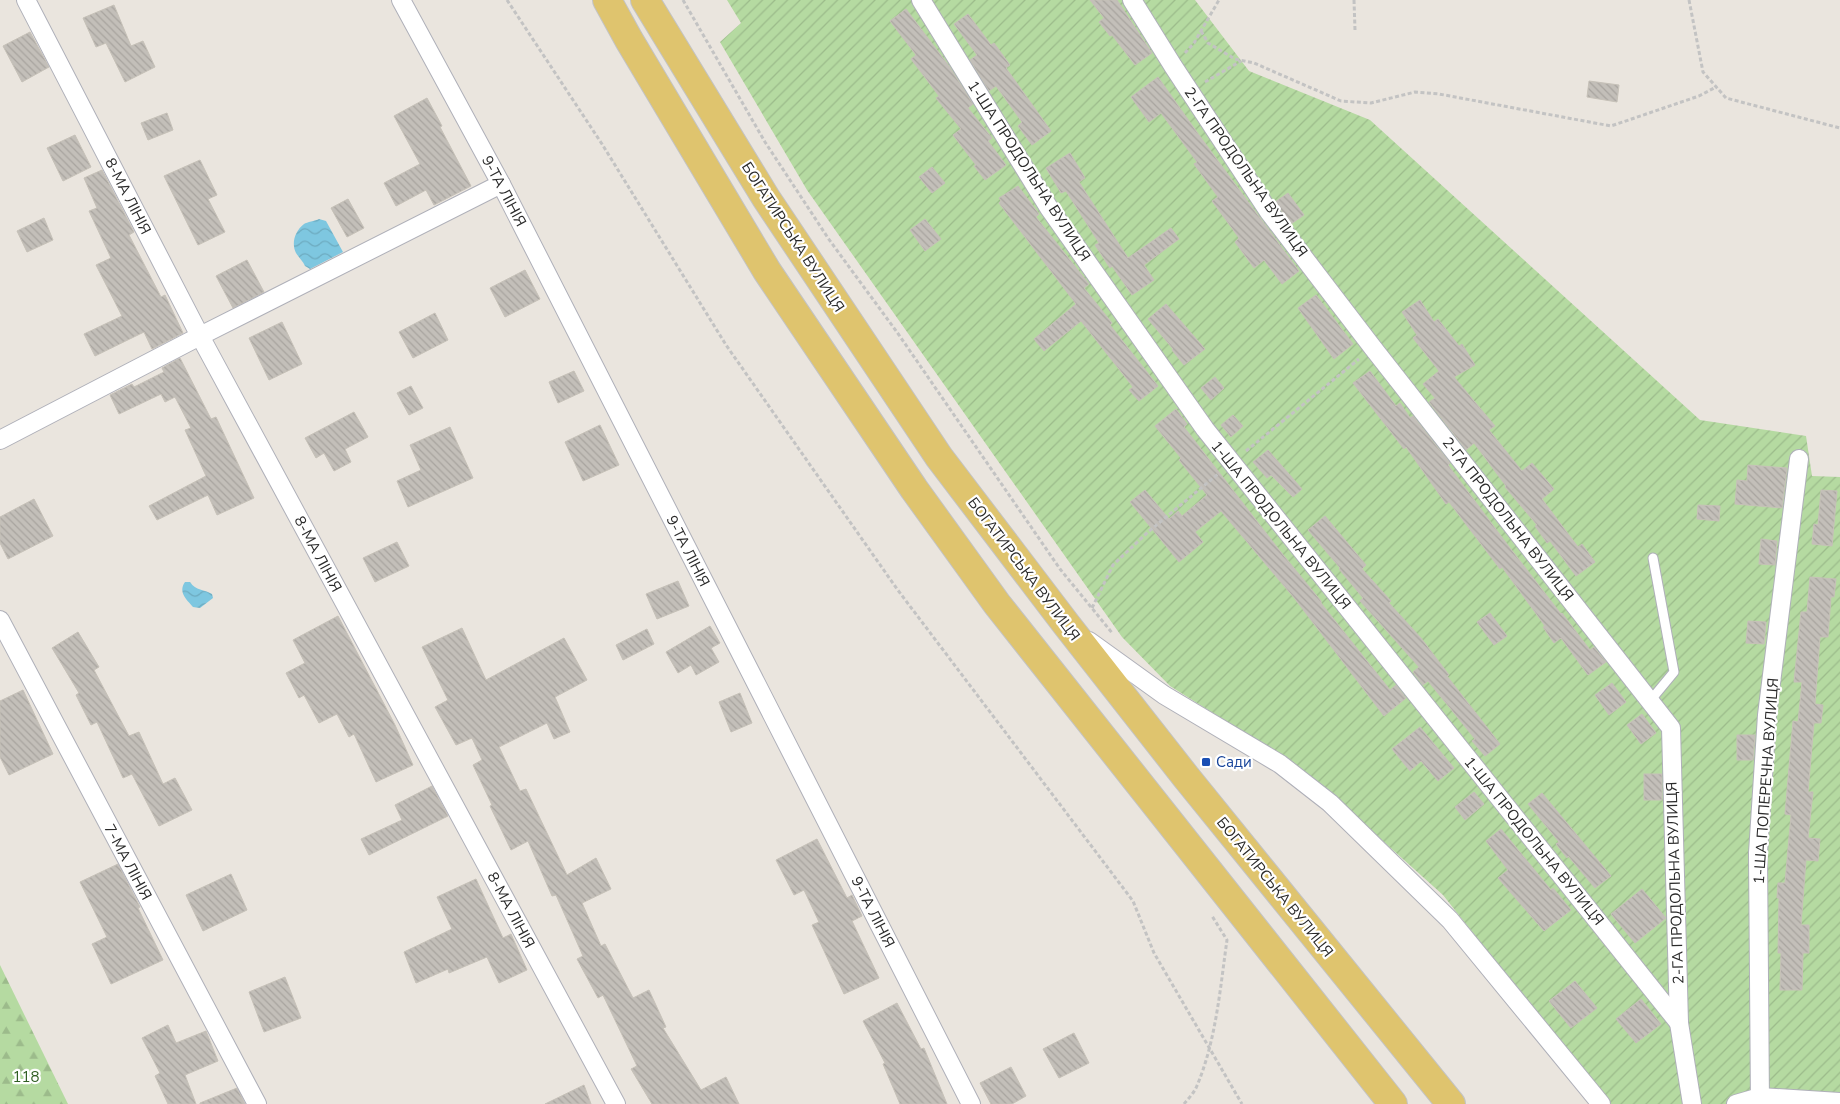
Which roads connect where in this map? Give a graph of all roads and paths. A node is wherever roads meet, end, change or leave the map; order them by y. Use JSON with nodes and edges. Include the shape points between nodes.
{"nodes":[{"id":1,"x":26,"y":0,"type":"edge"},
{"id":2,"x":401,"y":0,"type":"edge"},
{"id":3,"x":507,"y":0,"type":"edge"},
{"id":4,"x":607,"y":0,"type":"edge"},
{"id":5,"x":645,"y":0,"type":"edge"},
{"id":6,"x":683,"y":0,"type":"edge"},
{"id":7,"x":921,"y":0,"type":"edge"},
{"id":8,"x":1132,"y":0,"type":"edge"},
{"id":9,"x":1354,"y":0,"type":"edge"},
{"id":10,"x":1689,"y":0,"type":"edge"},
{"id":11,"x":1217,"y":1,"type":"edge"},
{"id":12,"x":1355,"y":30,"type":"dead end"},
{"id":13,"x":1201,"y":31,"type":"junction"},
{"id":14,"x":1242,"y":60,"type":"junction"},
{"id":15,"x":1173,"y":66,"type":"junction"},
{"id":16,"x":1716,"y":87,"type":"junction"},
{"id":17,"x":1190,"y":92,"type":"junction"},
{"id":18,"x":1840,"y":128,"type":"edge"},
{"id":19,"x":501,"y":184,"type":"junction"},
{"id":20,"x":200,"y":336,"type":"junction"},
{"id":21,"x":0,"y":440,"type":"edge"},
{"id":22,"x":1799,"y":459,"type":"dead end"},
{"id":23,"x":1653,"y":558,"type":"dead end"},
{"id":24,"x":0,"y":620,"type":"edge"},
{"id":25,"x":1066,"y":624,"type":"junction"},
{"id":26,"x":1114,"y":635,"type":"dead end"},
{"id":27,"x":1650,"y":701,"type":"junction"},
{"id":28,"x":1207,"y":909,"type":"dead end"},
{"id":29,"x":1678,"y":1023,"type":"junction"},
{"id":30,"x":1208,"y":1046,"type":"junction"},
{"id":31,"x":1760,"y":1100,"type":"edge"},
{"id":32,"x":1840,"y":1102,"type":"edge"},
{"id":33,"x":257,"y":1104,"type":"edge"},
{"id":34,"x":616,"y":1104,"type":"edge"},
{"id":35,"x":971,"y":1104,"type":"edge"},
{"id":36,"x":1184,"y":1104,"type":"edge"},
{"id":37,"x":1242,"y":1104,"type":"edge"},
{"id":38,"x":1393,"y":1104,"type":"edge"},
{"id":39,"x":1451,"y":1104,"type":"edge"},
{"id":40,"x":1602,"y":1104,"type":"edge"},
{"id":41,"x":1692,"y":1104,"type":"edge"},
{"id":42,"x":1736,"y":1104,"type":"edge"}],
"edges":[{"from":1,"to":20,"type":"street","name":"8-МА ЛІНІЯ"},
{"from":2,"to":19,"type":"street","name":"9-ТА ЛІНІЯ"},
{"from":3,"to":30,"type":"path","via":[[602,144],[726,345],[897,590],[1133,901],[1154,953]]},
{"from":4,"to":38,"type":"main road","via":[[767,271],[914,489],[997,604]]},
{"from":5,"to":25,"type":"main road","name":"БОГАТИРСЬКА ВУЛИЦЯ","via":[[766,198],[939,457]]},
{"from":6,"to":26,"type":"path","via":[[765,142],[828,238],[1060,568]]},
{"from":7,"to":29,"type":"street","name":"1-ША ПРОДОЛЬНА ВУЛИЦЯ","via":[[1049,208],[1205,429]]},
{"from":8,"to":15,"type":"street","name":"2-ГА ПРОДОЛЬНА ВУЛИЦЯ"},
{"from":9,"to":12,"type":"path"},
{"from":10,"to":16,"type":"path","via":[[1703,72]]},
{"from":11,"to":13,"type":"path"},
{"from":13,"to":14,"type":"path","via":[[1208,43]]},
{"from":13,"to":15,"type":"path"},
{"from":14,"to":16,"type":"path","via":[[1341,101],[1371,103],[1415,92],[1439,94],[1611,126],[1699,96]]},
{"from":14,"to":17,"type":"path"},
{"from":15,"to":17,"type":"street","name":"2-ГА ПРОДОЛЬНА ВУЛИЦЯ"},
{"from":16,"to":18,"type":"path","via":[[1726,98]]},
{"from":17,"to":27,"type":"street","name":"2-ГА ПРОДОЛЬНА ВУЛИЦЯ","via":[[1269,212]]},
{"from":19,"to":20,"type":"street"},
{"from":19,"to":35,"type":"street","name":"9-ТА ЛІНІЯ"},
{"from":20,"to":21,"type":"street"},
{"from":20,"to":34,"type":"street","name":"8-МА ЛІНІЯ"},
{"from":22,"to":31,"type":"street","name":"1-ША ПОПЕРЕЧНА ВУЛИЦЯ","via":[[1767,715],[1758,853]]},
{"from":23,"to":27,"type":"lane","via":[[1674,672]]},
{"from":24,"to":33,"type":"street","name":"7-МА ЛІНІЯ"},
{"from":25,"to":39,"type":"main road","name":"БОГАТИРСЬКА ВУЛИЦЯ"},
{"from":25,"to":40,"type":"street","via":[[1164,695],[1280,764],[1330,803],[1450,920]]},
{"from":27,"to":29,"type":"street","name":"2-ГА ПРОДОЛЬНА ВУЛИЦЯ","via":[[1671,728]]},
{"from":28,"to":30,"type":"path","via":[[1227,940]]},
{"from":29,"to":41,"type":"street","name":"2-ГА ПРОДОЛЬНА ВУЛИЦЯ"},
{"from":30,"to":36,"type":"path","via":[[1195,1090]]},
{"from":30,"to":37,"type":"path"},
{"from":31,"to":32,"type":"street"},
{"from":31,"to":42,"type":"street"}]}
